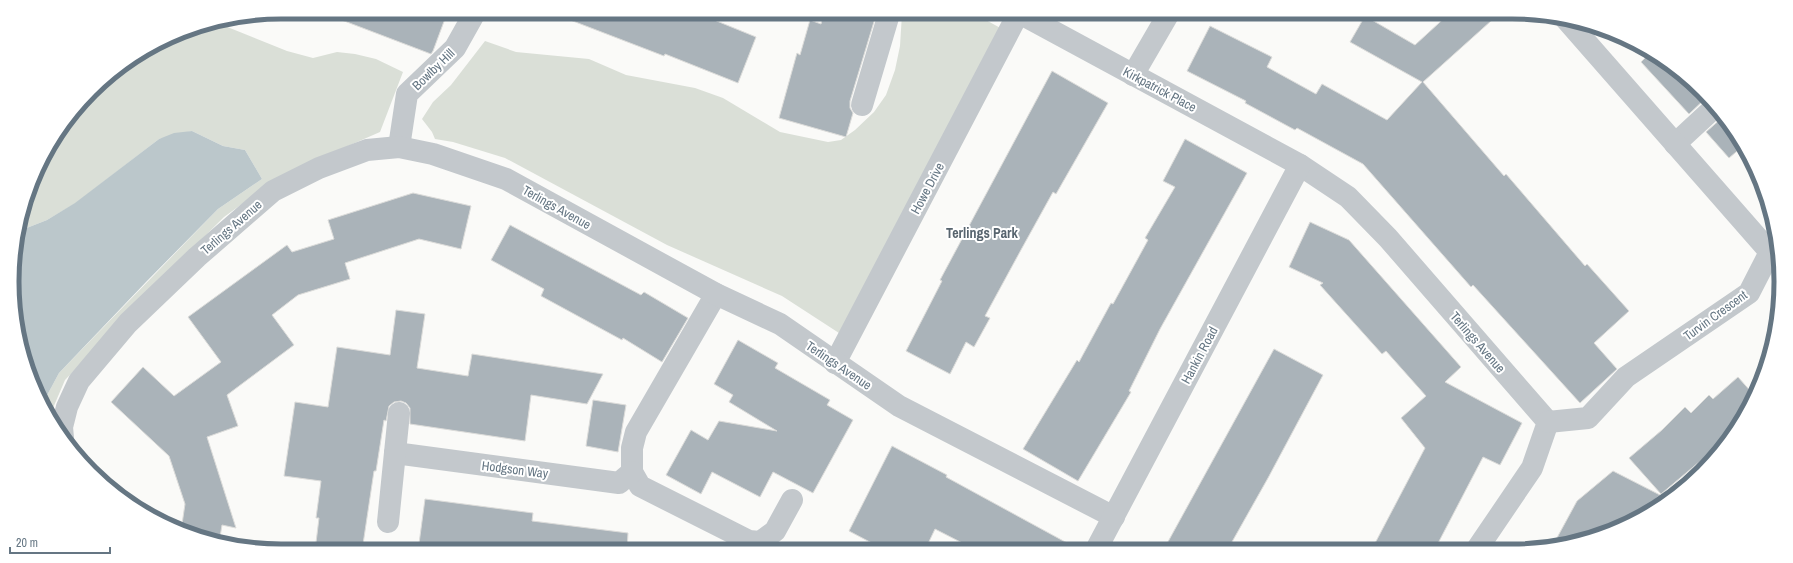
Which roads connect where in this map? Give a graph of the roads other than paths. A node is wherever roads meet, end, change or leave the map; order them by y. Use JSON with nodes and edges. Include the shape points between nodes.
{"nodes":[{"id":1,"x":471,"y":19,"type":"edge"},
{"id":2,"x":888,"y":19,"type":"edge"},
{"id":3,"x":1017,"y":19,"type":"edge"},
{"id":4,"x":1029,"y":19,"type":"edge"},
{"id":5,"x":1166,"y":19,"type":"edge"},
{"id":6,"x":1572,"y":26,"type":"edge"},
{"id":7,"x":1134,"y":75,"type":"junction"},
{"id":8,"x":862,"y":105,"type":"dead end"},
{"id":9,"x":1711,"y":111,"type":"edge"},
{"id":10,"x":1675,"y":144,"type":"junction"},
{"id":11,"x":399,"y":148,"type":"junction"},
{"id":12,"x":1300,"y":165,"type":"junction"},
{"id":13,"x":716,"y":294,"type":"junction"},
{"id":14,"x":835,"y":363,"type":"junction"},
{"id":15,"x":399,"y":413,"type":"dead end"},
{"id":16,"x":1548,"y":422,"type":"junction"},
{"id":17,"x":62,"y":426,"type":"edge"},
{"id":18,"x":395,"y":453,"type":"junction"},
{"id":19,"x":632,"y":472,"type":"junction"},
{"id":20,"x":792,"y":500,"type":"dead end"},
{"id":21,"x":1114,"y":517,"type":"junction"},
{"id":22,"x":388,"y":522,"type":"dead end"},
{"id":23,"x":1103,"y":544,"type":"edge"},
{"id":24,"x":1480,"y":544,"type":"edge"}],
"edges":[{"from":1,"to":11,"type":"street","name":"Bowlby Hill","via":[[455,48],[407,94]]},
{"from":2,"to":8,"type":"street"},
{"from":3,"to":14,"type":"street","name":"Howe Drive"},
{"from":4,"to":7,"type":"street","name":"Kirkpatrick Place"},
{"from":5,"to":7,"type":"street"},
{"from":6,"to":10,"type":"street","name":"Turvin Crescent"},
{"from":7,"to":12,"type":"street","name":"Kirkpatrick Place"},
{"from":9,"to":10,"type":"street"},
{"from":10,"to":16,"type":"street","name":"Turvin Crescent","via":[[1770,252],[1749,293],[1626,377],[1588,418]]},
{"from":11,"to":13,"type":"street","name":"Terlings Avenue","via":[[433,154],[506,179]]},
{"from":11,"to":17,"type":"street","name":"Terlings Avenue","via":[[367,150],[319,168],[273,191],[197,257],[128,323],[79,381],[67,407]]},
{"from":12,"to":16,"type":"street","name":"Terlings Avenue","via":[[1348,197]]},
{"from":12,"to":21,"type":"street","name":"Hankin Road"},
{"from":13,"to":14,"type":"street","name":"Terlings Avenue","via":[[780,324]]},
{"from":13,"to":19,"type":"street","via":[[636,432],[632,448]]},
{"from":14,"to":21,"type":"street","name":"Terlings Avenue","via":[[898,406]]},
{"from":15,"to":18,"type":"street"},
{"from":16,"to":24,"type":"street","via":[[1532,468]]},
{"from":18,"to":19,"type":"street","name":"Hodgson Way","via":[[620,483]]},
{"from":18,"to":22,"type":"street"},
{"from":19,"to":20,"type":"street","via":[[640,486],[749,541],[760,542],[775,531]]},
{"from":21,"to":23,"type":"street","name":"Hankin Road"}]}
